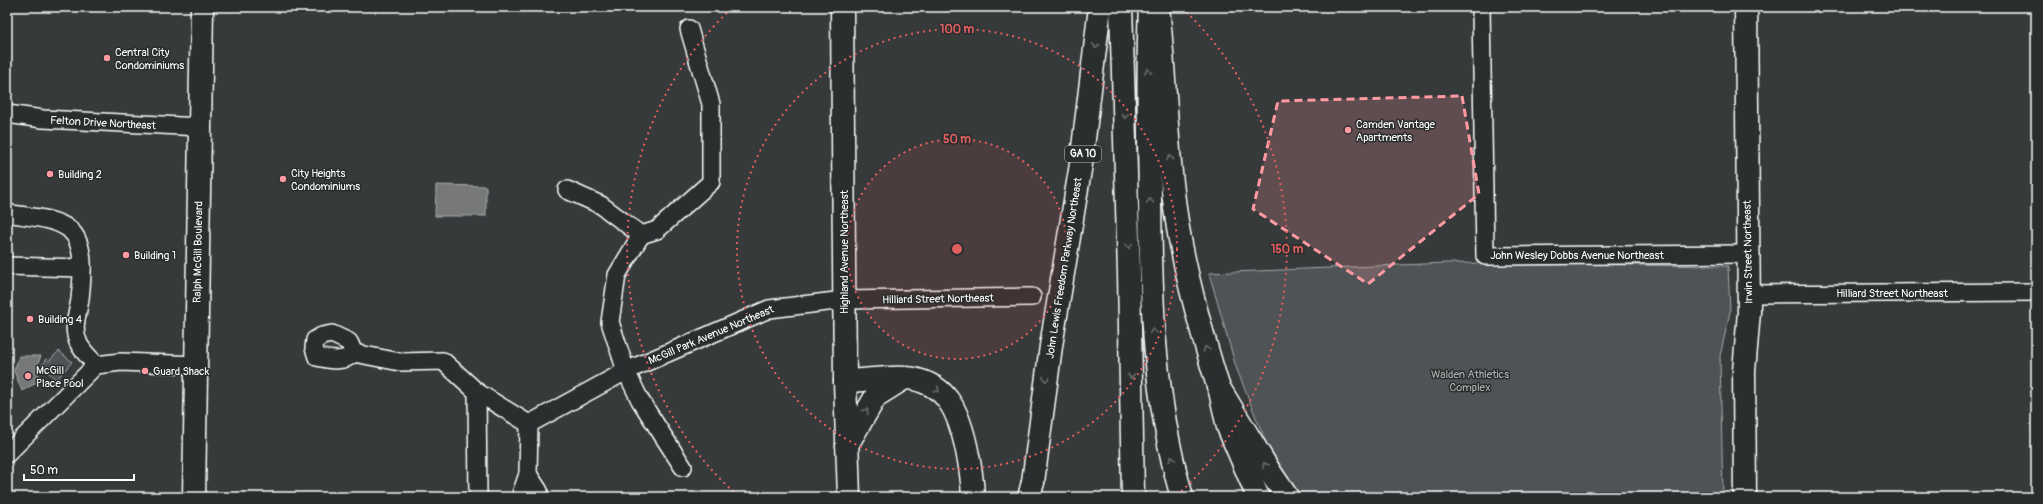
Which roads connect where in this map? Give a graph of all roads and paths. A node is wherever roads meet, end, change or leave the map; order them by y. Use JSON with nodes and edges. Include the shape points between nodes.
{"nodes":[{"id":1,"x":202,"y":7,"type":"edge"},
{"id":2,"x":842,"y":7,"type":"edge"},
{"id":3,"x":1100,"y":7,"type":"edge"},
{"id":4,"x":1121,"y":7,"type":"edge"},
{"id":5,"x":1150,"y":7,"type":"edge"},
{"id":6,"x":1158,"y":7,"type":"edge"},
{"id":7,"x":1481,"y":7,"type":"edge"},
{"id":8,"x":1746,"y":7,"type":"edge"},
{"id":9,"x":689,"y":29,"type":"dead end"},
{"id":10,"x":7,"y":114,"type":"edge"},
{"id":11,"x":200,"y":127,"type":"junction"},
{"id":12,"x":567,"y":190,"type":"dead end"},
{"id":13,"x":7,"y":213,"type":"edge"},
{"id":14,"x":641,"y":235,"type":"junction"},
{"id":15,"x":1748,"y":254,"type":"junction"},
{"id":16,"x":7,"y":266,"type":"edge"},
{"id":17,"x":82,"y":268,"type":"junction"},
{"id":18,"x":2036,"y":292,"type":"edge"},
{"id":19,"x":1749,"y":294,"type":"junction"},
{"id":20,"x":1032,"y":297,"type":"dead end"},
{"id":21,"x":844,"y":300,"type":"junction"},
{"id":22,"x":354,"y":353,"type":"dead end"},
{"id":23,"x":197,"y":364,"type":"junction"},
{"id":24,"x":96,"y":365,"type":"junction"},
{"id":25,"x":626,"y":371,"type":"junction"},
{"id":26,"x":906,"y":378,"type":"junction"},
{"id":27,"x":845,"y":381,"type":"junction"},
{"id":28,"x":1218,"y":386,"type":"junction"},
{"id":29,"x":477,"y":392,"type":"junction"},
{"id":30,"x":529,"y":424,"type":"junction"},
{"id":31,"x":848,"y":449,"type":"junction"},
{"id":32,"x":7,"y":454,"type":"edge"},
{"id":33,"x":683,"y":467,"type":"dead end"},
{"id":34,"x":528,"y":474,"type":"junction"},
{"id":35,"x":1032,"y":492,"type":"edge"},
{"id":36,"x":194,"y":497,"type":"edge"},
{"id":37,"x":478,"y":497,"type":"edge"},
{"id":38,"x":520,"y":497,"type":"edge"},
{"id":39,"x":539,"y":497,"type":"edge"},
{"id":40,"x":840,"y":497,"type":"edge"},
{"id":41,"x":849,"y":497,"type":"edge"},
{"id":42,"x":973,"y":497,"type":"edge"},
{"id":43,"x":1133,"y":497,"type":"edge"},
{"id":44,"x":1182,"y":497,"type":"edge"},
{"id":45,"x":1258,"y":497,"type":"edge"},
{"id":46,"x":1287,"y":497,"type":"edge"},
{"id":47,"x":1745,"y":497,"type":"edge"}],
"edges":[{"from":1,"to":11,"type":"main road","name":"Ralph McGill Boulevard"},
{"from":2,"to":21,"type":"main road","name":"Highland Avenue Northeast"},
{"from":3,"to":35,"type":"main road","name":"John Lewis Freedom Parkway Northeast","number":"GA 10","one_way":true,"via":[[1081,164],[1050,346]]},
{"from":4,"to":43,"type":"main road","one_way":true},
{"from":44,"to":5,"type":"main road","one_way":true,"via":[[1165,429],[1153,325],[1148,57]]},
{"from":28,"to":6,"type":"main road","one_way":true,"via":[[1193,303],[1178,226],[1166,120]]},
{"from":7,"to":15,"type":"street","name":"John Wesley Dobbs Avenue Northeast","via":[[1486,256]]},
{"from":8,"to":15,"type":"main road","name":"Irwin Street Northeast"},
{"from":9,"to":14,"type":"street","via":[[711,104],[711,182],[657,230]]},
{"from":10,"to":11,"type":"street","name":"Felton Drive Northeast","via":[[42,119]]},
{"from":11,"to":23,"type":"main road","name":"Ralph McGill Boulevard"},
{"from":12,"to":14,"type":"street","via":[[601,204]]},
{"from":13,"to":17,"type":"street","via":[[55,222],[69,230],[79,242]]},
{"from":14,"to":25,"type":"street","via":[[617,274],[610,322]]},
{"from":15,"to":19,"type":"main road","name":"Irwin Street Northeast"},
{"from":16,"to":17,"type":"street"},
{"from":17,"to":24,"type":"street","via":[[80,300],[74,320],[79,344]]},
{"from":18,"to":19,"type":"street","name":"Hilliard Street Northeast"},
{"from":19,"to":47,"type":"main road","name":"Irwin Street Northeast","via":[[1744,371]]},
{"from":20,"to":21,"type":"street","name":"Hilliard Street Northeast"},
{"from":21,"to":25,"type":"street","name":"McGill Park Avenue Northeast","via":[[769,309]]},
{"from":21,"to":27,"type":"main road","name":"Highland Avenue Northeast"},
{"from":22,"to":29,"type":"street","via":[[400,362],[443,361]]},
{"from":23,"to":24,"type":"street","via":[[121,362]]},
{"from":23,"to":36,"type":"main road","name":"Ralph McGill Boulevard"},
{"from":24,"to":32,"type":"street"},
{"from":25,"to":30,"type":"street","name":"McGill Park Avenue Northeast"},
{"from":25,"to":33,"type":"street","via":[[640,400]]},
{"from":26,"to":27,"type":"main road"},
{"from":31,"to":26,"type":"main road","one_way":true,"via":[[876,396]]},
{"from":26,"to":42,"type":"main road","one_way":true,"via":[[926,382],[939,390],[951,405],[969,459]]},
{"from":27,"to":31,"type":"main road","name":"Highland Avenue Northeast"},
{"from":28,"to":45,"type":"main road","via":[[1228,427]]},
{"from":46,"to":28,"type":"main road","one_way":true},
{"from":29,"to":30,"type":"street"},
{"from":29,"to":37,"type":"street"},
{"from":30,"to":34,"type":"street"},
{"from":31,"to":40,"type":"main road"},
{"from":31,"to":41,"type":"main road","name":"Highland Avenue Northeast"},
{"from":34,"to":38,"type":"street"},
{"from":34,"to":39,"type":"street","via":[[539,491]]}]}
